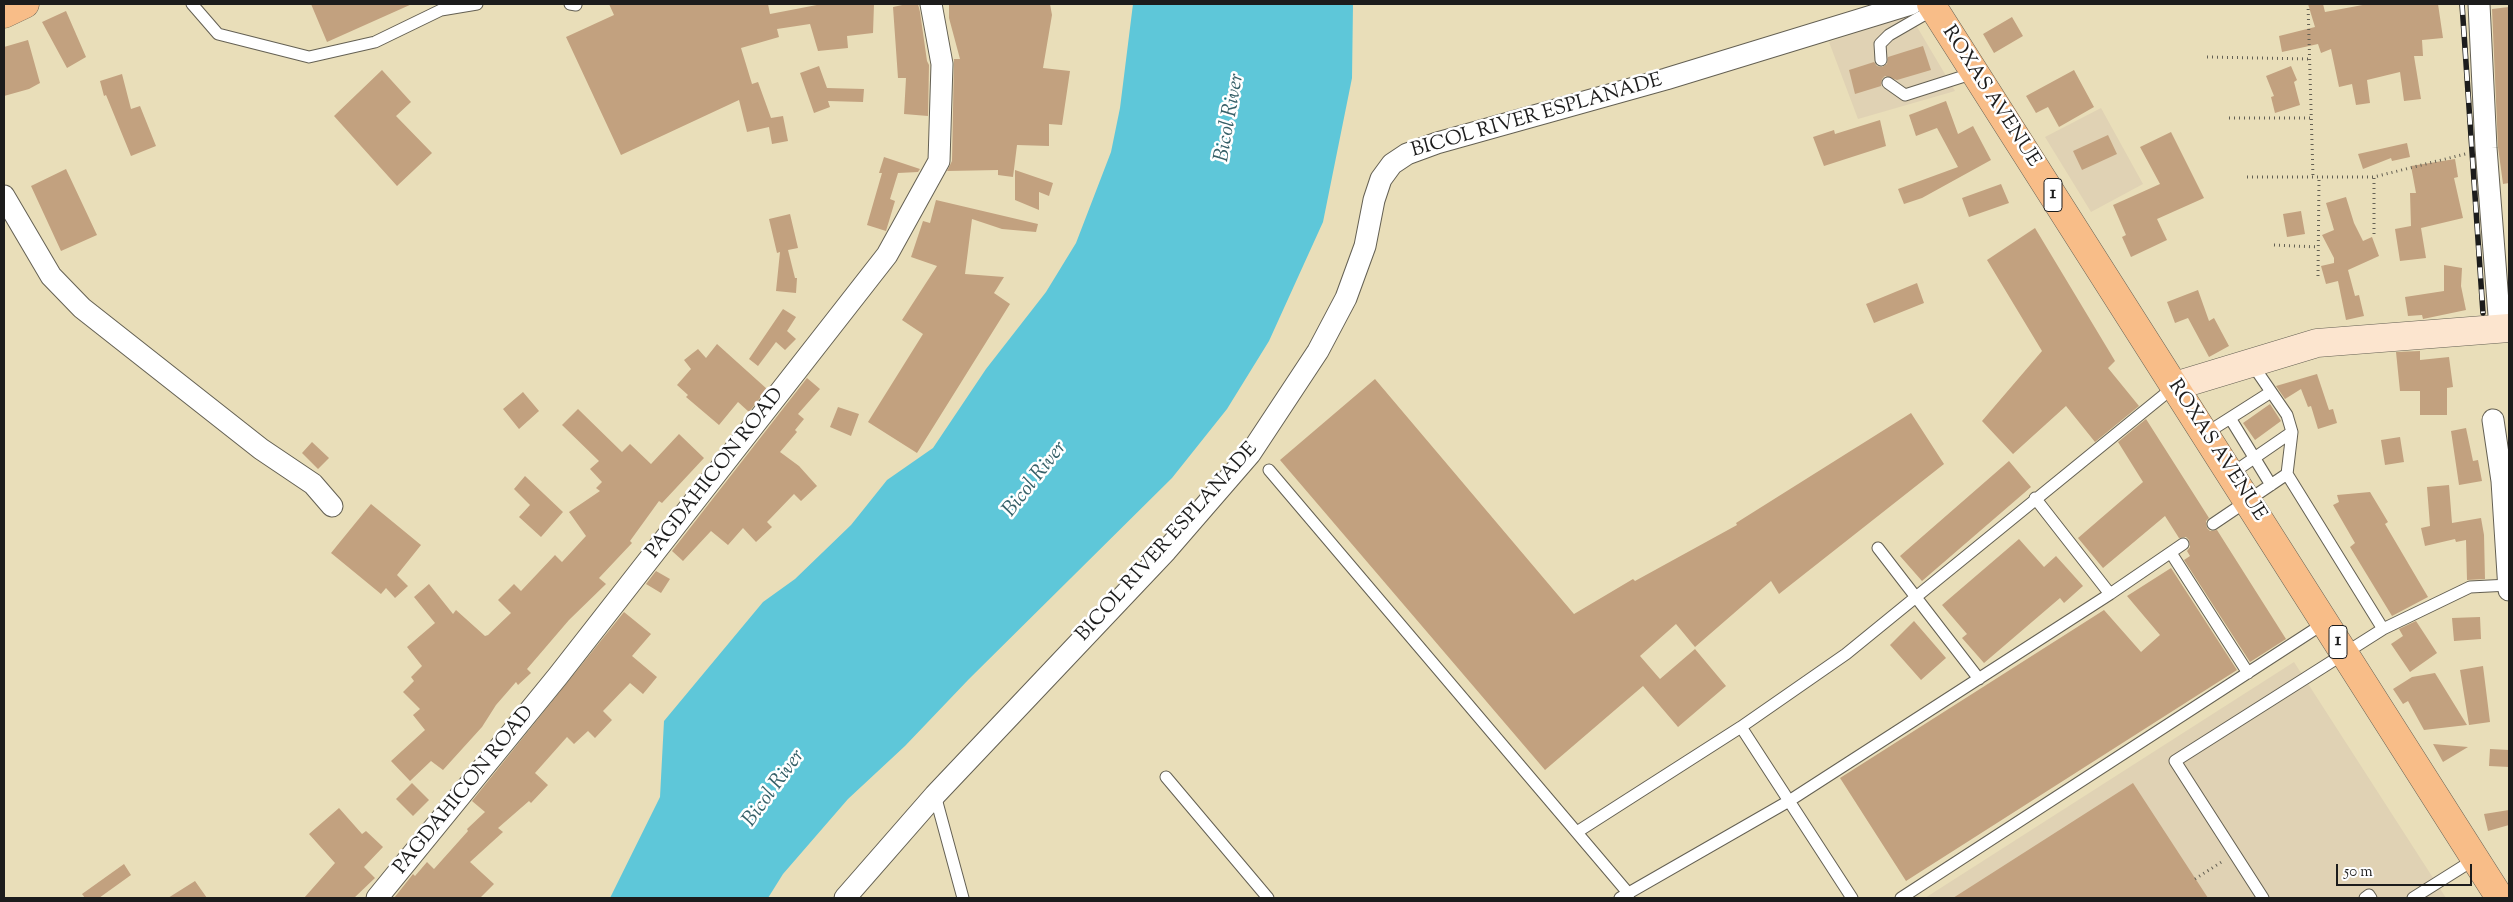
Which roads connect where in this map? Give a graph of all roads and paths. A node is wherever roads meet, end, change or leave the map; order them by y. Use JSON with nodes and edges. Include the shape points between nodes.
{"nodes":[{"id":1,"x":25,"y":4,"type":"edge"},
{"id":2,"x":192,"y":4,"type":"edge"},
{"id":3,"x":477,"y":4,"type":"edge"},
{"id":4,"x":931,"y":4,"type":"edge"},
{"id":5,"x":2308,"y":4,"type":"edge"},
{"id":6,"x":2479,"y":4,"type":"edge"},
{"id":7,"x":1925,"y":5,"type":"edge"},
{"id":8,"x":4,"y":14,"type":"edge"},
{"id":9,"x":2207,"y":57,"type":"dead end"},
{"id":10,"x":2310,"y":59,"type":"junction"},
{"id":11,"x":1881,"y":60,"type":"dead end"},
{"id":12,"x":1975,"y":72,"type":"junction"},
{"id":13,"x":1888,"y":83,"type":"dead end"},
{"id":14,"x":2229,"y":118,"type":"dead end"},
{"id":15,"x":2311,"y":118,"type":"junction"},
{"id":16,"x":2486,"y":148,"type":"junction"},
{"id":17,"x":2247,"y":177,"type":"dead end"},
{"id":18,"x":2319,"y":177,"type":"junction"},
{"id":19,"x":2313,"y":178,"type":"junction"},
{"id":20,"x":2374,"y":178,"type":"junction"},
{"id":21,"x":4,"y":196,"type":"edge"},
{"id":22,"x":2374,"y":234,"type":"dead end"},
{"id":23,"x":2274,"y":246,"type":"dead end"},
{"id":24,"x":2318,"y":247,"type":"junction"},
{"id":25,"x":2318,"y":276,"type":"dead end"},
{"id":26,"x":2504,"y":328,"type":"edge"},
{"id":27,"x":2252,"y":364,"type":"junction"},
{"id":28,"x":2175,"y":386,"type":"junction"},
{"id":29,"x":2271,"y":392,"type":"junction"},
{"id":30,"x":2230,"y":418,"type":"junction"},
{"id":31,"x":2493,"y":420,"type":"dead end"},
{"id":32,"x":2292,"y":432,"type":"junction"},
{"id":33,"x":2206,"y":434,"type":"junction"},
{"id":34,"x":2255,"y":457,"type":"junction"},
{"id":35,"x":1269,"y":470,"type":"dead end"},
{"id":36,"x":2231,"y":474,"type":"junction"},
{"id":37,"x":2287,"y":474,"type":"junction"},
{"id":38,"x":2271,"y":485,"type":"junction"},
{"id":39,"x":2034,"y":498,"type":"junction"},
{"id":40,"x":2248,"y":501,"type":"junction"},
{"id":41,"x":332,"y":506,"type":"dead end"},
{"id":42,"x":2213,"y":524,"type":"dead end"},
{"id":43,"x":2183,"y":544,"type":"dead end"},
{"id":44,"x":1878,"y":548,"type":"dead end"},
{"id":45,"x":2171,"y":552,"type":"junction"},
{"id":46,"x":2509,"y":585,"type":"edge"},
{"id":47,"x":2509,"y":590,"type":"edge"},
{"id":48,"x":2110,"y":594,"type":"junction"},
{"id":49,"x":1916,"y":597,"type":"junction"},
{"id":50,"x":2326,"y":622,"type":"junction"},
{"id":51,"x":2383,"y":628,"type":"junction"},
{"id":52,"x":2345,"y":652,"type":"junction"},
{"id":53,"x":2248,"y":673,"type":"junction"},
{"id":54,"x":1979,"y":679,"type":"junction"},
{"id":55,"x":1741,"y":727,"type":"junction"},
{"id":56,"x":1166,"y":776,"type":"dead end"},
{"id":57,"x":935,"y":795,"type":"junction"},
{"id":58,"x":1789,"y":801,"type":"junction"},
{"id":59,"x":1577,"y":832,"type":"junction"},
{"id":60,"x":2234,"y":854,"type":"junction"},
{"id":61,"x":2475,"y":859,"type":"junction"},
{"id":62,"x":2196,"y":879,"type":"dead end"},
{"id":63,"x":2494,"y":894,"type":"edge"},
{"id":64,"x":1625,"y":896,"type":"edge"},
{"id":65,"x":377,"y":898,"type":"edge"},
{"id":66,"x":845,"y":898,"type":"edge"},
{"id":67,"x":963,"y":898,"type":"edge"},
{"id":68,"x":1268,"y":898,"type":"edge"},
{"id":69,"x":1852,"y":898,"type":"edge"},
{"id":70,"x":1901,"y":898,"type":"edge"},
{"id":71,"x":2263,"y":898,"type":"edge"},
{"id":72,"x":2365,"y":898,"type":"edge"},
{"id":73,"x":2371,"y":898,"type":"edge"},
{"id":74,"x":2413,"y":898,"type":"edge"}],
"edges":[{"from":1,"to":8,"type":"highway"},
{"from":2,"to":3,"type":"lane","via":[[218,34],[309,57],[375,42],[442,10]]},
{"from":4,"to":65,"type":"street","name":"PAGDAHICON ROAD","via":[[942,64],[939,161],[887,255],[552,684]]},
{"from":5,"to":10,"type":"path"},
{"from":6,"to":16,"type":"street"},
{"from":7,"to":11,"type":"lane","via":[[1880,44]]},
{"from":7,"to":12,"type":"highway","name":"ROXAS AVENUE","number":"1"},
{"from":7,"to":57,"type":"street","name":"BICOL RIVER ESPLANADE","via":[[1437,144],[1407,154],[1392,164],[1381,179],[1365,246],[1346,298],[1313,359],[1250,454],[1166,551]]},
{"from":9,"to":10,"type":"path"},
{"from":10,"to":15,"type":"path"},
{"from":12,"to":13,"type":"lane","via":[[1905,95]]},
{"from":12,"to":28,"type":"highway","name":"ROXAS AVENUE","number":"1"},
{"from":14,"to":15,"type":"path"},
{"from":15,"to":19,"type":"path"},
{"from":16,"to":20,"type":"path"},
{"from":16,"to":26,"type":"street"},
{"from":17,"to":19,"type":"path"},
{"from":18,"to":19,"type":"path"},
{"from":18,"to":20,"type":"path"},
{"from":18,"to":24,"type":"path"},
{"from":20,"to":22,"type":"path"},
{"from":21,"to":41,"type":"street","via":[[51,276],[82,308],[261,449],[313,484]]},
{"from":23,"to":24,"type":"path"},
{"from":24,"to":25,"type":"path"},
{"from":26,"to":27,"type":"main road","via":[[2317,343]]},
{"from":27,"to":28,"type":"main road"},
{"from":27,"to":29,"type":"lane"},
{"from":28,"to":33,"type":"highway","name":"ROXAS AVENUE","number":"1"},
{"from":28,"to":39,"type":"lane"},
{"from":29,"to":30,"type":"lane"},
{"from":29,"to":32,"type":"lane","via":[[2287,415]]},
{"from":30,"to":33,"type":"lane"},
{"from":30,"to":34,"type":"lane"},
{"from":31,"to":46,"type":"street","via":[[2502,481]]},
{"from":32,"to":34,"type":"lane"},
{"from":32,"to":37,"type":"lane"},
{"from":33,"to":36,"type":"highway","name":"ROXAS AVENUE","number":"1"},
{"from":34,"to":36,"type":"lane"},
{"from":34,"to":38,"type":"lane"},
{"from":35,"to":59,"type":"lane"},
{"from":36,"to":40,"type":"highway","name":"ROXAS AVENUE","number":"1"},
{"from":37,"to":38,"type":"lane"},
{"from":37,"to":51,"type":"lane"},
{"from":38,"to":40,"type":"lane"},
{"from":39,"to":48,"type":"lane"},
{"from":39,"to":49,"type":"lane"},
{"from":40,"to":42,"type":"lane"},
{"from":40,"to":50,"type":"highway","name":"ROXAS AVENUE","number":"1"},
{"from":43,"to":45,"type":"lane"},
{"from":44,"to":49,"type":"lane"},
{"from":45,"to":48,"type":"lane"},
{"from":45,"to":53,"type":"lane"},
{"from":46,"to":47,"type":"street"},
{"from":46,"to":51,"type":"lane","via":[[2470,587]]},
{"from":48,"to":54,"type":"lane"},
{"from":49,"to":54,"type":"lane"},
{"from":49,"to":55,"type":"lane","via":[[1846,654]]},
{"from":50,"to":52,"type":"highway","name":"ROXAS AVENUE","number":"1"},
{"from":50,"to":53,"type":"lane"},
{"from":51,"to":52,"type":"lane"},
{"from":52,"to":60,"type":"lane","via":[[2175,761]]},
{"from":52,"to":61,"type":"highway","name":"ROXAS AVENUE","number":"1"},
{"from":53,"to":70,"type":"lane"},
{"from":54,"to":58,"type":"lane"},
{"from":55,"to":58,"type":"lane"},
{"from":55,"to":59,"type":"lane"},
{"from":56,"to":68,"type":"lane"},
{"from":57,"to":66,"type":"street","name":"BICOL RIVER ESPLANADE"},
{"from":57,"to":67,"type":"lane"},
{"from":58,"to":64,"type":"lane"},
{"from":58,"to":69,"type":"lane"},
{"from":59,"to":64,"type":"lane"},
{"from":60,"to":62,"type":"path"},
{"from":60,"to":71,"type":"lane"},
{"from":61,"to":63,"type":"highway","name":"ROXAS AVENUE","number":"1"},
{"from":61,"to":74,"type":"lane"},
{"from":72,"to":73,"type":"lane"}]}
